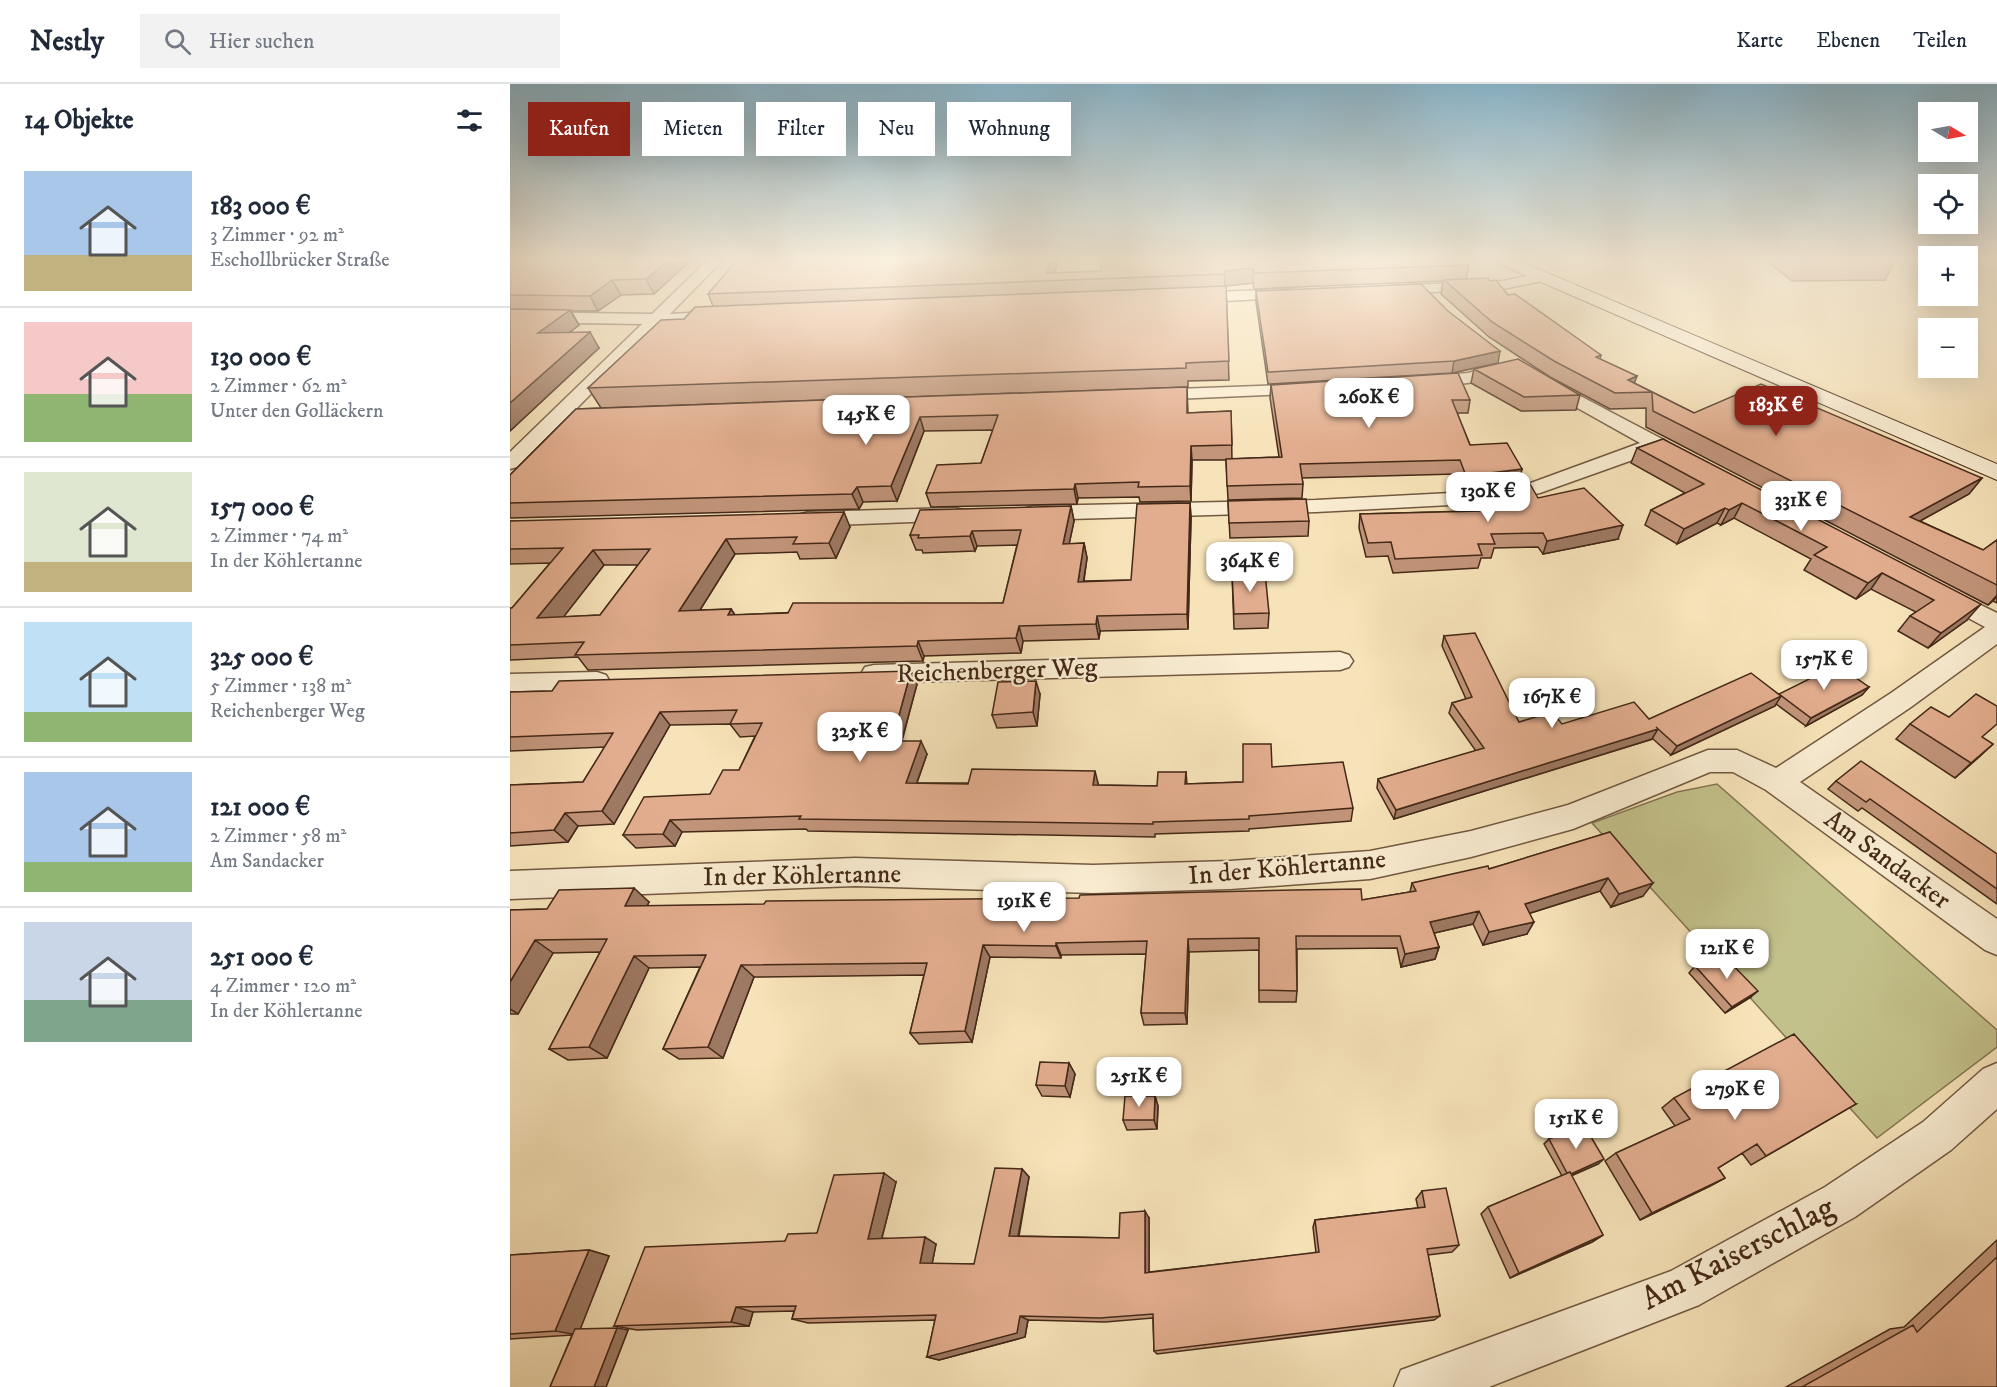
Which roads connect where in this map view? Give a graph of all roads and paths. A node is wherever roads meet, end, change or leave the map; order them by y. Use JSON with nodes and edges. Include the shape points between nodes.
{"nodes":[{"id":1,"x":655,"y":321,"type":"edge"},
{"id":2,"x":1644,"y":321,"type":"edge"},
{"id":3,"x":1492,"y":348,"type":"edge"},
{"id":4,"x":1516,"y":366,"type":"junction"},
{"id":5,"x":1402,"y":384,"type":"edge"},
{"id":6,"x":1326,"y":388,"type":"edge"},
{"id":7,"x":1137,"y":396,"type":"edge"},
{"id":8,"x":621,"y":414,"type":"edge"},
{"id":9,"x":557,"y":417,"type":"junction"},
{"id":10,"x":1657,"y":444,"type":"junction"},
{"id":11,"x":514,"y":455,"type":"edge"},
{"id":12,"x":1688,"y":461,"type":"edge"},
{"id":13,"x":1997,"y":473,"type":"edge"},
{"id":14,"x":1008,"y":514,"type":"edge"},
{"id":15,"x":972,"y":515,"type":"edge"},
{"id":16,"x":794,"y":519,"type":"edge"},
{"id":17,"x":1925,"y":585,"type":"edge"},
{"id":18,"x":1997,"y":623,"type":"edge"},
{"id":19,"x":1997,"y":631,"type":"edge"},
{"id":20,"x":1340,"y":661,"type":"dead end"},
{"id":21,"x":854,"y":675,"type":"edge"},
{"id":22,"x":617,"y":681,"type":"edge"},
{"id":23,"x":510,"y":684,"type":"edge"},
{"id":24,"x":1777,"y":782,"type":"junction"},
{"id":25,"x":510,"y":885,"type":"edge"},
{"id":26,"x":1997,"y":939,"type":"edge"},
{"id":27,"x":1997,"y":1083,"type":"edge"},
{"id":28,"x":1418,"y":1387,"type":"edge"}],
"edges":[{"from":1,"to":9,"type":"street"},
{"from":2,"to":13,"type":"main road"},
{"from":3,"to":4,"type":"street"},
{"from":4,"to":5,"type":"street","via":[[1468,378]]},
{"from":4,"to":10,"type":"street"},
{"from":6,"to":7,"type":"street"},
{"from":8,"to":9,"type":"street"},
{"from":9,"to":11,"type":"street"},
{"from":10,"to":12,"type":"street"},
{"from":10,"to":14,"type":"street","via":[[1533,489],[1489,497]]},
{"from":15,"to":16,"type":"street"},
{"from":17,"to":18,"type":"street"},
{"from":19,"to":24,"type":"street"},
{"from":20,"to":21,"type":"street","name":"Reichenberger Weg"},
{"from":22,"to":23,"type":"street"},
{"from":24,"to":25,"type":"street","name":"In der Köhlertanne","via":[[1737,761],[1708,761],[1573,816],[1471,844],[1370,865],[1093,879],[855,872]]},
{"from":24,"to":26,"type":"street","name":"Am Sandacker"},
{"from":27,"to":28,"type":"street","name":"Am Kaiserschlag","via":[[1936,1136],[1840,1202],[1683,1289]]}]}
